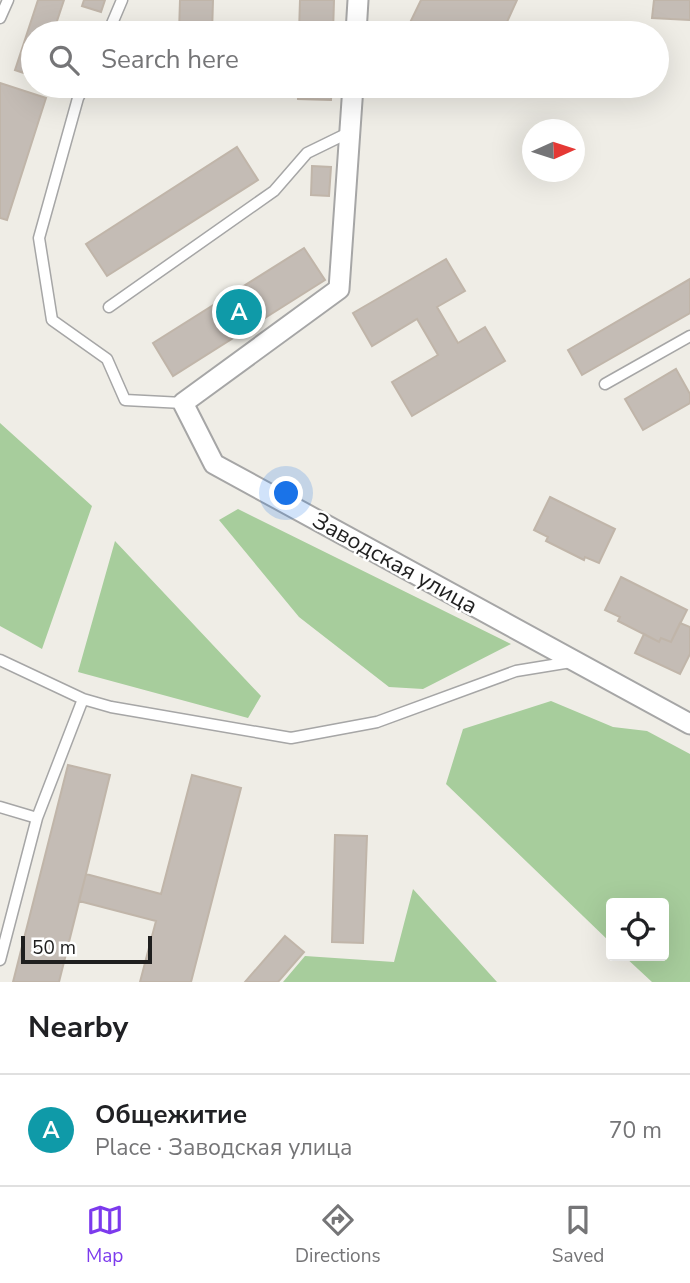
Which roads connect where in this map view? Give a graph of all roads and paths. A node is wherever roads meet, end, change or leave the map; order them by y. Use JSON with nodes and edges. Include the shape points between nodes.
{"nodes":[{"id":1,"x":8,"y":0,"type":"edge"},
{"id":2,"x":122,"y":0,"type":"edge"},
{"id":3,"x":358,"y":0,"type":"edge"},
{"id":4,"x":0,"y":18,"type":"edge"},
{"id":5,"x":113,"y":21,"type":"edge"},
{"id":6,"x":357,"y":21,"type":"edge"},
{"id":7,"x":78,"y":98,"type":"edge"},
{"id":8,"x":352,"y":98,"type":"edge"},
{"id":9,"x":350,"y":131,"type":"junction"},
{"id":10,"x":109,"y":307,"type":"dead end"},
{"id":11,"x":690,"y":336,"type":"edge"},
{"id":12,"x":605,"y":384,"type":"dead end"},
{"id":13,"x":183,"y":403,"type":"junction"},
{"id":14,"x":0,"y":660,"type":"edge"},
{"id":15,"x":574,"y":662,"type":"junction"},
{"id":16,"x":83,"y":699,"type":"junction"},
{"id":17,"x":690,"y":724,"type":"edge"},
{"id":18,"x":0,"y":807,"type":"edge"},
{"id":19,"x":37,"y":818,"type":"junction"},
{"id":20,"x":0,"y":960,"type":"edge"}],
"edges":[{"from":1,"to":4,"type":"lane"},
{"from":2,"to":5,"type":"lane"},
{"from":3,"to":6,"type":"street"},
{"from":7,"to":13,"type":"lane","via":[[39,238],[52,320],[107,359],[125,400]]},
{"from":8,"to":9,"type":"street"},
{"from":9,"to":10,"type":"lane","via":[[307,153],[274,191]]},
{"from":9,"to":13,"type":"street","via":[[339,289]]},
{"from":11,"to":12,"type":"lane"},
{"from":13,"to":15,"type":"street","name":"Заводская улица","via":[[214,464]]},
{"from":14,"to":16,"type":"lane"},
{"from":15,"to":16,"type":"lane","via":[[516,671],[377,722],[291,737]]},
{"from":15,"to":17,"type":"street","name":"Заводская улица"},
{"from":16,"to":19,"type":"lane"},
{"from":18,"to":19,"type":"lane"},
{"from":19,"to":20,"type":"lane"}]}
